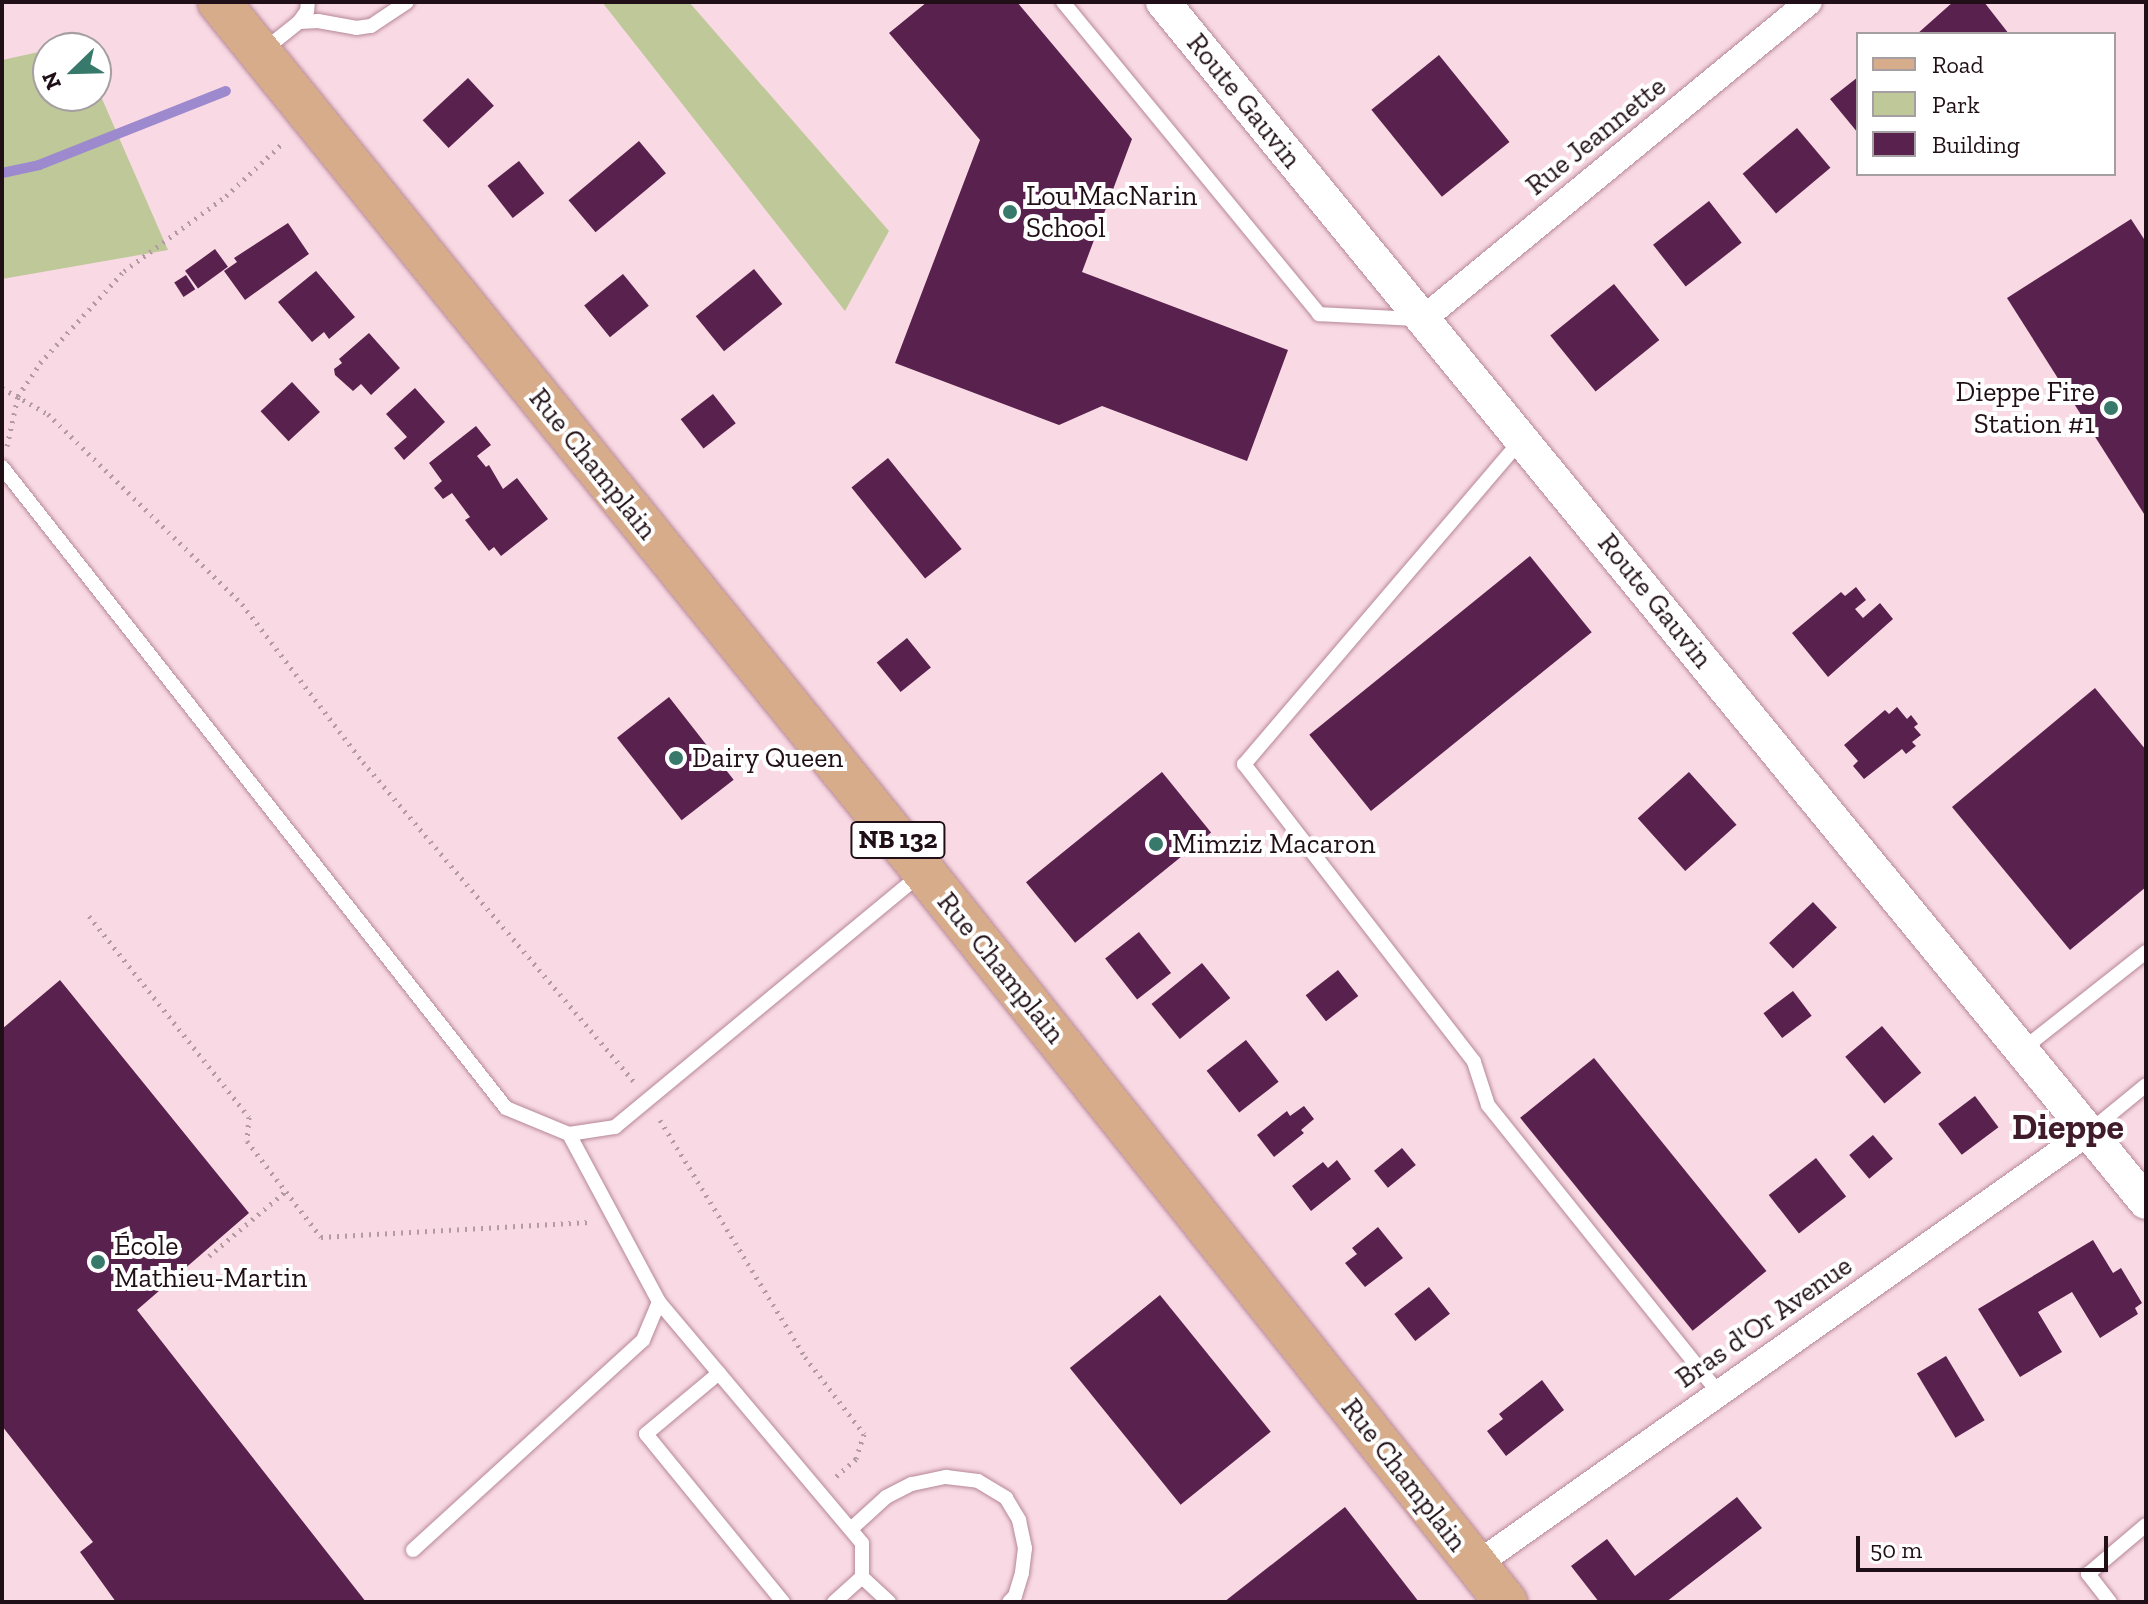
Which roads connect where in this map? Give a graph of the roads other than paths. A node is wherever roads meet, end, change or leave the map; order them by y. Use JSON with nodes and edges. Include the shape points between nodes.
{"nodes":[{"id":1,"x":219,"y":2,"type":"edge"},
{"id":2,"x":308,"y":2,"type":"edge"},
{"id":3,"x":407,"y":2,"type":"edge"},
{"id":4,"x":1063,"y":2,"type":"edge"},
{"id":5,"x":1163,"y":2,"type":"edge"},
{"id":6,"x":1809,"y":2,"type":"edge"},
{"id":7,"x":299,"y":22,"type":"junction"},
{"id":8,"x":260,"y":53,"type":"junction"},
{"id":9,"x":1423,"y":319,"type":"junction"},
{"id":10,"x":1522,"y":439,"type":"junction"},
{"id":11,"x":4,"y":460,"type":"edge"},
{"id":12,"x":924,"y":872,"type":"junction"},
{"id":13,"x":2146,"y":952,"type":"edge"},
{"id":14,"x":2023,"y":1049,"type":"junction"},
{"id":15,"x":2146,"y":1085,"type":"edge"},
{"id":16,"x":2090,"y":1131,"type":"junction"},
{"id":17,"x":569,"y":1134,"type":"junction"},
{"id":18,"x":2146,"y":1202,"type":"edge"},
{"id":19,"x":659,"y":1302,"type":"junction"},
{"id":20,"x":719,"y":1373,"type":"junction"},
{"id":21,"x":1719,"y":1393,"type":"junction"},
{"id":22,"x":2146,"y":1525,"type":"edge"},
{"id":23,"x":851,"y":1529,"type":"junction"},
{"id":24,"x":413,"y":1550,"type":"dead end"},
{"id":25,"x":1476,"y":1565,"type":"junction"},
{"id":26,"x":862,"y":1577,"type":"junction"},
{"id":27,"x":783,"y":1602,"type":"edge"},
{"id":28,"x":834,"y":1602,"type":"edge"},
{"id":29,"x":889,"y":1602,"type":"edge"},
{"id":30,"x":1009,"y":1602,"type":"edge"},
{"id":31,"x":1506,"y":1602,"type":"edge"},
{"id":32,"x":2110,"y":1602,"type":"edge"}],
"edges":[{"from":1,"to":8,"type":"main road","name":"Rue Champlain","number":"NB 132"},
{"from":2,"to":7,"type":"lane"},
{"from":3,"to":7,"type":"lane","via":[[371,26]]},
{"from":4,"to":9,"type":"lane","via":[[1319,314]]},
{"from":5,"to":9,"type":"street","name":"Route Gauvin"},
{"from":6,"to":9,"type":"street","name":"Rue Jeannette"},
{"from":7,"to":8,"type":"lane"},
{"from":8,"to":12,"type":"main road","name":"Rue Champlain","number":"NB 132"},
{"from":9,"to":10,"type":"street","name":"Route Gauvin"},
{"from":10,"to":14,"type":"street","name":"Route Gauvin"},
{"from":10,"to":21,"type":"lane","via":[[1244,764],[1474,1062],[1488,1105]]},
{"from":11,"to":17,"type":"lane","via":[[506,1108]]},
{"from":12,"to":17,"type":"lane","via":[[615,1127]]},
{"from":12,"to":25,"type":"main road","name":"Rue Champlain","number":"NB 132"},
{"from":13,"to":14,"type":"lane"},
{"from":14,"to":16,"type":"street","name":"Route Gauvin"},
{"from":15,"to":16,"type":"lane"},
{"from":16,"to":18,"type":"street","name":"Route Gauvin"},
{"from":16,"to":21,"type":"street","name":"Bras d'Or Avenue"},
{"from":17,"to":19,"type":"lane"},
{"from":19,"to":20,"type":"lane"},
{"from":19,"to":24,"type":"lane","via":[[643,1340]]},
{"from":20,"to":23,"type":"lane"},
{"from":20,"to":27,"type":"lane","via":[[646,1434]]},
{"from":21,"to":25,"type":"street","name":"Bras d'Or Avenue"},
{"from":22,"to":32,"type":"lane","via":[[2088,1574]]},
{"from":23,"to":26,"type":"lane","via":[[862,1543]]},
{"from":23,"to":30,"type":"lane","via":[[886,1497],[912,1484],[946,1477],[978,1481],[1006,1498],[1019,1520],[1025,1548],[1022,1573]]},
{"from":25,"to":31,"type":"main road","name":"Rue Champlain","number":"NB 132"},
{"from":26,"to":28,"type":"lane"},
{"from":26,"to":29,"type":"lane"}]}
